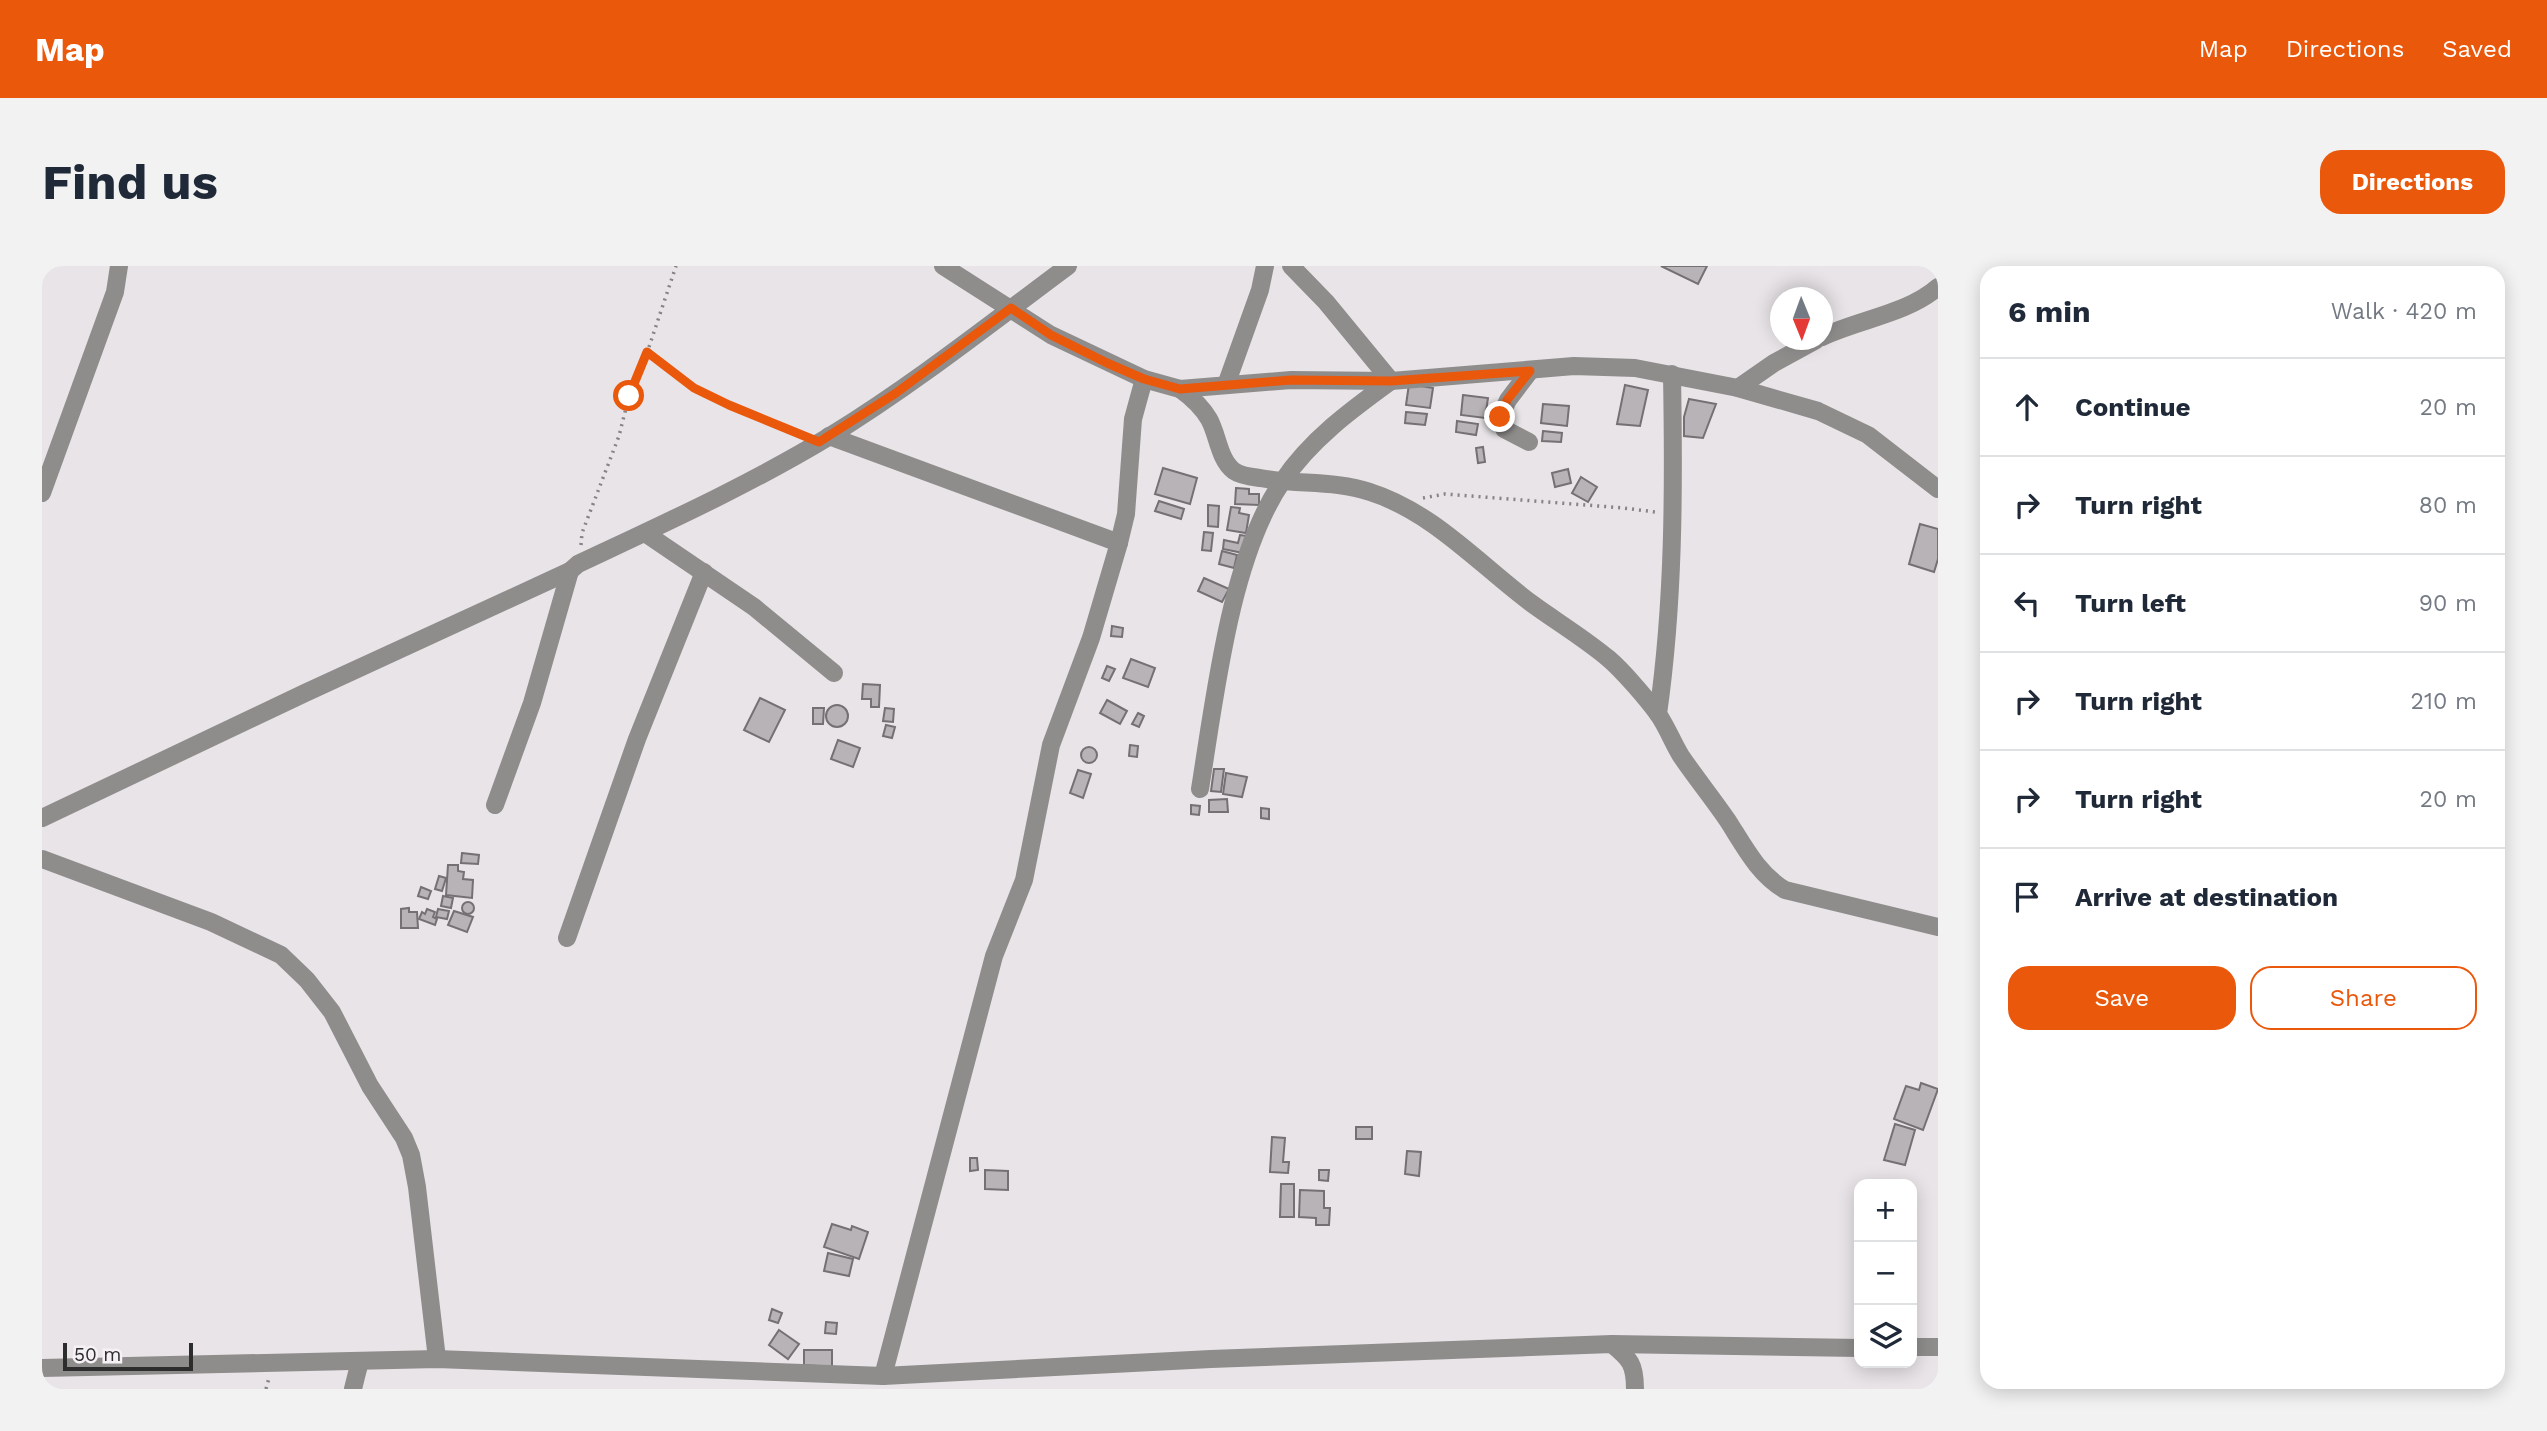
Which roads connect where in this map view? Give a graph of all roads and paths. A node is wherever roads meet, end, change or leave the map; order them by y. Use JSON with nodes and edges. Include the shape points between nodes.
{"nodes":[{"id":1,"x":119,"y":266,"type":"edge"},
{"id":2,"x":676,"y":266,"type":"edge"},
{"id":3,"x":943,"y":266,"type":"edge"},
{"id":4,"x":1069,"y":266,"type":"edge"},
{"id":5,"x":1265,"y":266,"type":"edge"},
{"id":6,"x":1291,"y":266,"type":"edge"},
{"id":7,"x":1938,"y":287,"type":"edge"},
{"id":8,"x":1011,"y":308,"type":"junction"},
{"id":9,"x":1833,"y":332,"type":"edge"},
{"id":10,"x":1798,"y":350,"type":"edge"},
{"id":11,"x":647,"y":352,"type":"junction"},
{"id":12,"x":1530,"y":371,"type":"junction"},
{"id":13,"x":1672,"y":374,"type":"junction"},
{"id":14,"x":1144,"y":379,"type":"junction"},
{"id":15,"x":1391,"y":381,"type":"junction"},
{"id":16,"x":1226,"y":385,"type":"junction"},
{"id":17,"x":1738,"y":388,"type":"junction"},
{"id":18,"x":1180,"y":389,"type":"junction"},
{"id":19,"x":824,"y":439,"type":"junction"},
{"id":20,"x":1529,"y":442,"type":"dead end"},
{"id":21,"x":1281,"y":483,"type":"junction"},
{"id":22,"x":1938,"y":489,"type":"edge"},
{"id":23,"x":42,"y":493,"type":"edge"},
{"id":24,"x":1395,"y":503,"type":"junction"},
{"id":25,"x":1671,"y":515,"type":"junction"},
{"id":26,"x":645,"y":533,"type":"junction"},
{"id":27,"x":1119,"y":544,"type":"junction"},
{"id":28,"x":574,"y":568,"type":"junction"},
{"id":29,"x":704,"y":572,"type":"junction"},
{"id":30,"x":834,"y":673,"type":"dead end"},
{"id":31,"x":1658,"y":714,"type":"junction"},
{"id":32,"x":1200,"y":789,"type":"dead end"},
{"id":33,"x":495,"y":806,"type":"dead end"},
{"id":34,"x":42,"y":818,"type":"edge"},
{"id":35,"x":42,"y":859,"type":"edge"},
{"id":36,"x":1938,"y":927,"type":"edge"},
{"id":37,"x":567,"y":938,"type":"dead end"},
{"id":38,"x":1612,"y":1344,"type":"junction"},
{"id":39,"x":1917,"y":1347,"type":"edge"},
{"id":40,"x":1938,"y":1347,"type":"edge"},
{"id":41,"x":1854,"y":1348,"type":"edge"},
{"id":42,"x":436,"y":1359,"type":"junction"},
{"id":43,"x":360,"y":1361,"type":"junction"},
{"id":44,"x":42,"y":1368,"type":"edge"},
{"id":45,"x":883,"y":1376,"type":"junction"},
{"id":46,"x":353,"y":1389,"type":"edge"},
{"id":47,"x":1635,"y":1389,"type":"edge"}],
"edges":[{"from":1,"to":23,"type":"street","via":[[115,292]]},
{"from":2,"to":11,"type":"path"},
{"from":3,"to":8,"type":"street"},
{"from":4,"to":8,"type":"street"},
{"from":5,"to":16,"type":"street"},
{"from":6,"to":15,"type":"street"},
{"from":7,"to":9,"type":"street","via":[[1909,305]]},
{"from":8,"to":14,"type":"street","via":[[1051,335]]},
{"from":8,"to":19,"type":"street","via":[[896,393]]},
{"from":10,"to":17,"type":"street"},
{"from":11,"to":19,"type":"path","via":[[694,388]]},
{"from":11,"to":28,"type":"path","via":[[582,533]]},
{"from":12,"to":13,"type":"street","via":[[1598,365]]},
{"from":12,"to":15,"type":"street"},
{"from":12,"to":20,"type":"street","via":[[1500,417],[1504,429]]},
{"from":13,"to":17,"type":"street"},
{"from":13,"to":25,"type":"street"},
{"from":14,"to":18,"type":"street"},
{"from":14,"to":27,"type":"street","via":[[1133,419],[1126,514]]},
{"from":15,"to":16,"type":"street"},
{"from":15,"to":21,"type":"street","via":[[1310,446]]},
{"from":16,"to":18,"type":"street"},
{"from":17,"to":22,"type":"street","via":[[1846,423]]},
{"from":18,"to":21,"type":"street","via":[[1209,420],[1233,471]]},
{"from":19,"to":26,"type":"street"},
{"from":19,"to":27,"type":"street"},
{"from":21,"to":24,"type":"street","via":[[1349,487]]},
{"from":21,"to":32,"type":"street","via":[[1258,524],[1231,614]]},
{"from":24,"to":25,"type":"path","via":[[1445,494]]},
{"from":24,"to":31,"type":"street","via":[[1447,536],[1612,662]]},
{"from":25,"to":31,"type":"street","via":[[1671,594]]},
{"from":26,"to":28,"type":"street"},
{"from":26,"to":29,"type":"street"},
{"from":27,"to":45,"type":"street","via":[[1091,638],[1051,745],[1024,880],[994,956]]},
{"from":28,"to":33,"type":"street"},
{"from":28,"to":34,"type":"street"},
{"from":29,"to":30,"type":"street"},
{"from":29,"to":37,"type":"street","via":[[637,739]]},
{"from":31,"to":36,"type":"street","via":[[1681,755],[1772,882],[1784,890]]},
{"from":35,"to":42,"type":"street","via":[[211,922],[281,954],[307,979],[332,1012],[411,1155]]},
{"from":38,"to":41,"type":"street"},
{"from":38,"to":45,"type":"street"},
{"from":38,"to":47,"type":"street","via":[[1630,1359]]},
{"from":39,"to":40,"type":"street"},
{"from":42,"to":43,"type":"street"},
{"from":42,"to":45,"type":"street"},
{"from":43,"to":44,"type":"street"},
{"from":43,"to":46,"type":"street"}]}
